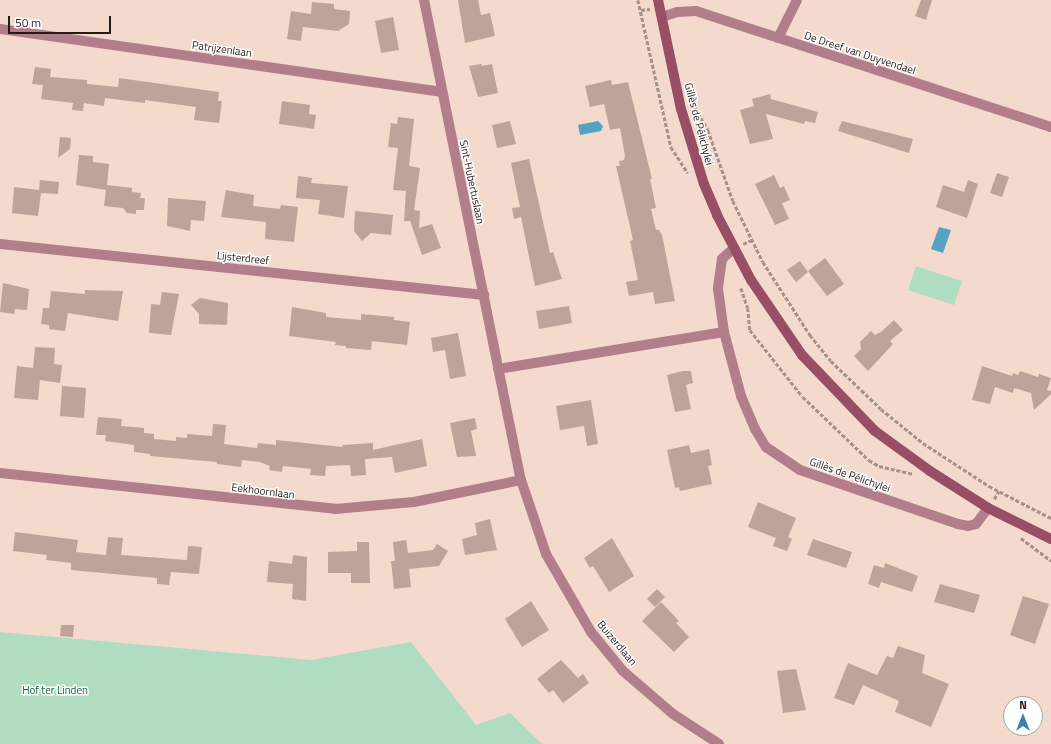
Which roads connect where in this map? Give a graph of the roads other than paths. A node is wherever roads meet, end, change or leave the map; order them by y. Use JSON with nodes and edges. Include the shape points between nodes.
{"nodes":[{"id":1,"x":424,"y":0,"type":"edge"},
{"id":2,"x":658,"y":0,"type":"edge"},
{"id":3,"x":797,"y":0,"type":"edge"},
{"id":4,"x":662,"y":17,"type":"junction"},
{"id":5,"x":0,"y":29,"type":"edge"},
{"id":6,"x":778,"y":38,"type":"junction"},
{"id":7,"x":441,"y":92,"type":"junction"},
{"id":8,"x":1051,"y":127,"type":"edge"},
{"id":9,"x":0,"y":244,"type":"edge"},
{"id":10,"x":733,"y":249,"type":"junction"},
{"id":11,"x":484,"y":295,"type":"junction"},
{"id":12,"x":724,"y":332,"type":"junction"},
{"id":13,"x":498,"y":369,"type":"junction"},
{"id":14,"x":0,"y":473,"type":"edge"},
{"id":15,"x":521,"y":480,"type":"junction"},
{"id":16,"x":988,"y":508,"type":"junction"},
{"id":17,"x":1051,"y":539,"type":"edge"},
{"id":18,"x":719,"y":744,"type":"edge"}],
"edges":[{"from":1,"to":7,"type":"street","name":"Sint-Hubertuslaan"},
{"from":2,"to":4,"type":"main road","name":"Gillès de Pélichylei"},
{"from":3,"to":6,"type":"street"},
{"from":4,"to":6,"type":"street","name":"De Dreef van Duyvendael","via":[[677,12],[696,11]]},
{"from":4,"to":10,"type":"main road","name":"Gillès de Pélichylei","via":[[692,149]]},
{"from":5,"to":7,"type":"street","name":"Patrijzenlaan"},
{"from":6,"to":8,"type":"street","name":"De Dreef van Duyvendael"},
{"from":7,"to":11,"type":"street","name":"Sint-Hubertuslaan"},
{"from":9,"to":11,"type":"street","name":"Lijsterdreef"},
{"from":10,"to":12,"type":"street","name":"Gillès de Pélichylei","via":[[722,259],[718,289]]},
{"from":10,"to":16,"type":"main road","name":"Gillès de Pélichylei","via":[[802,355],[875,431],[930,471]]},
{"from":11,"to":13,"type":"street","name":"Sint-Hubertuslaan"},
{"from":12,"to":13,"type":"street"},
{"from":12,"to":16,"type":"street","name":"Gillès de Pélichylei","via":[[742,396],[755,429],[766,447],[800,470],[968,526],[976,524]]},
{"from":13,"to":15,"type":"street","name":"Sint-Hubertuslaan"},
{"from":14,"to":15,"type":"street","name":"Eekhoornlaan","via":[[335,509],[414,502]]},
{"from":15,"to":18,"type":"street","name":"Buizerdlaan","via":[[546,554],[590,632],[623,671],[673,714]]},
{"from":16,"to":17,"type":"main road","name":"Gillès de Pélichylei"}]}
